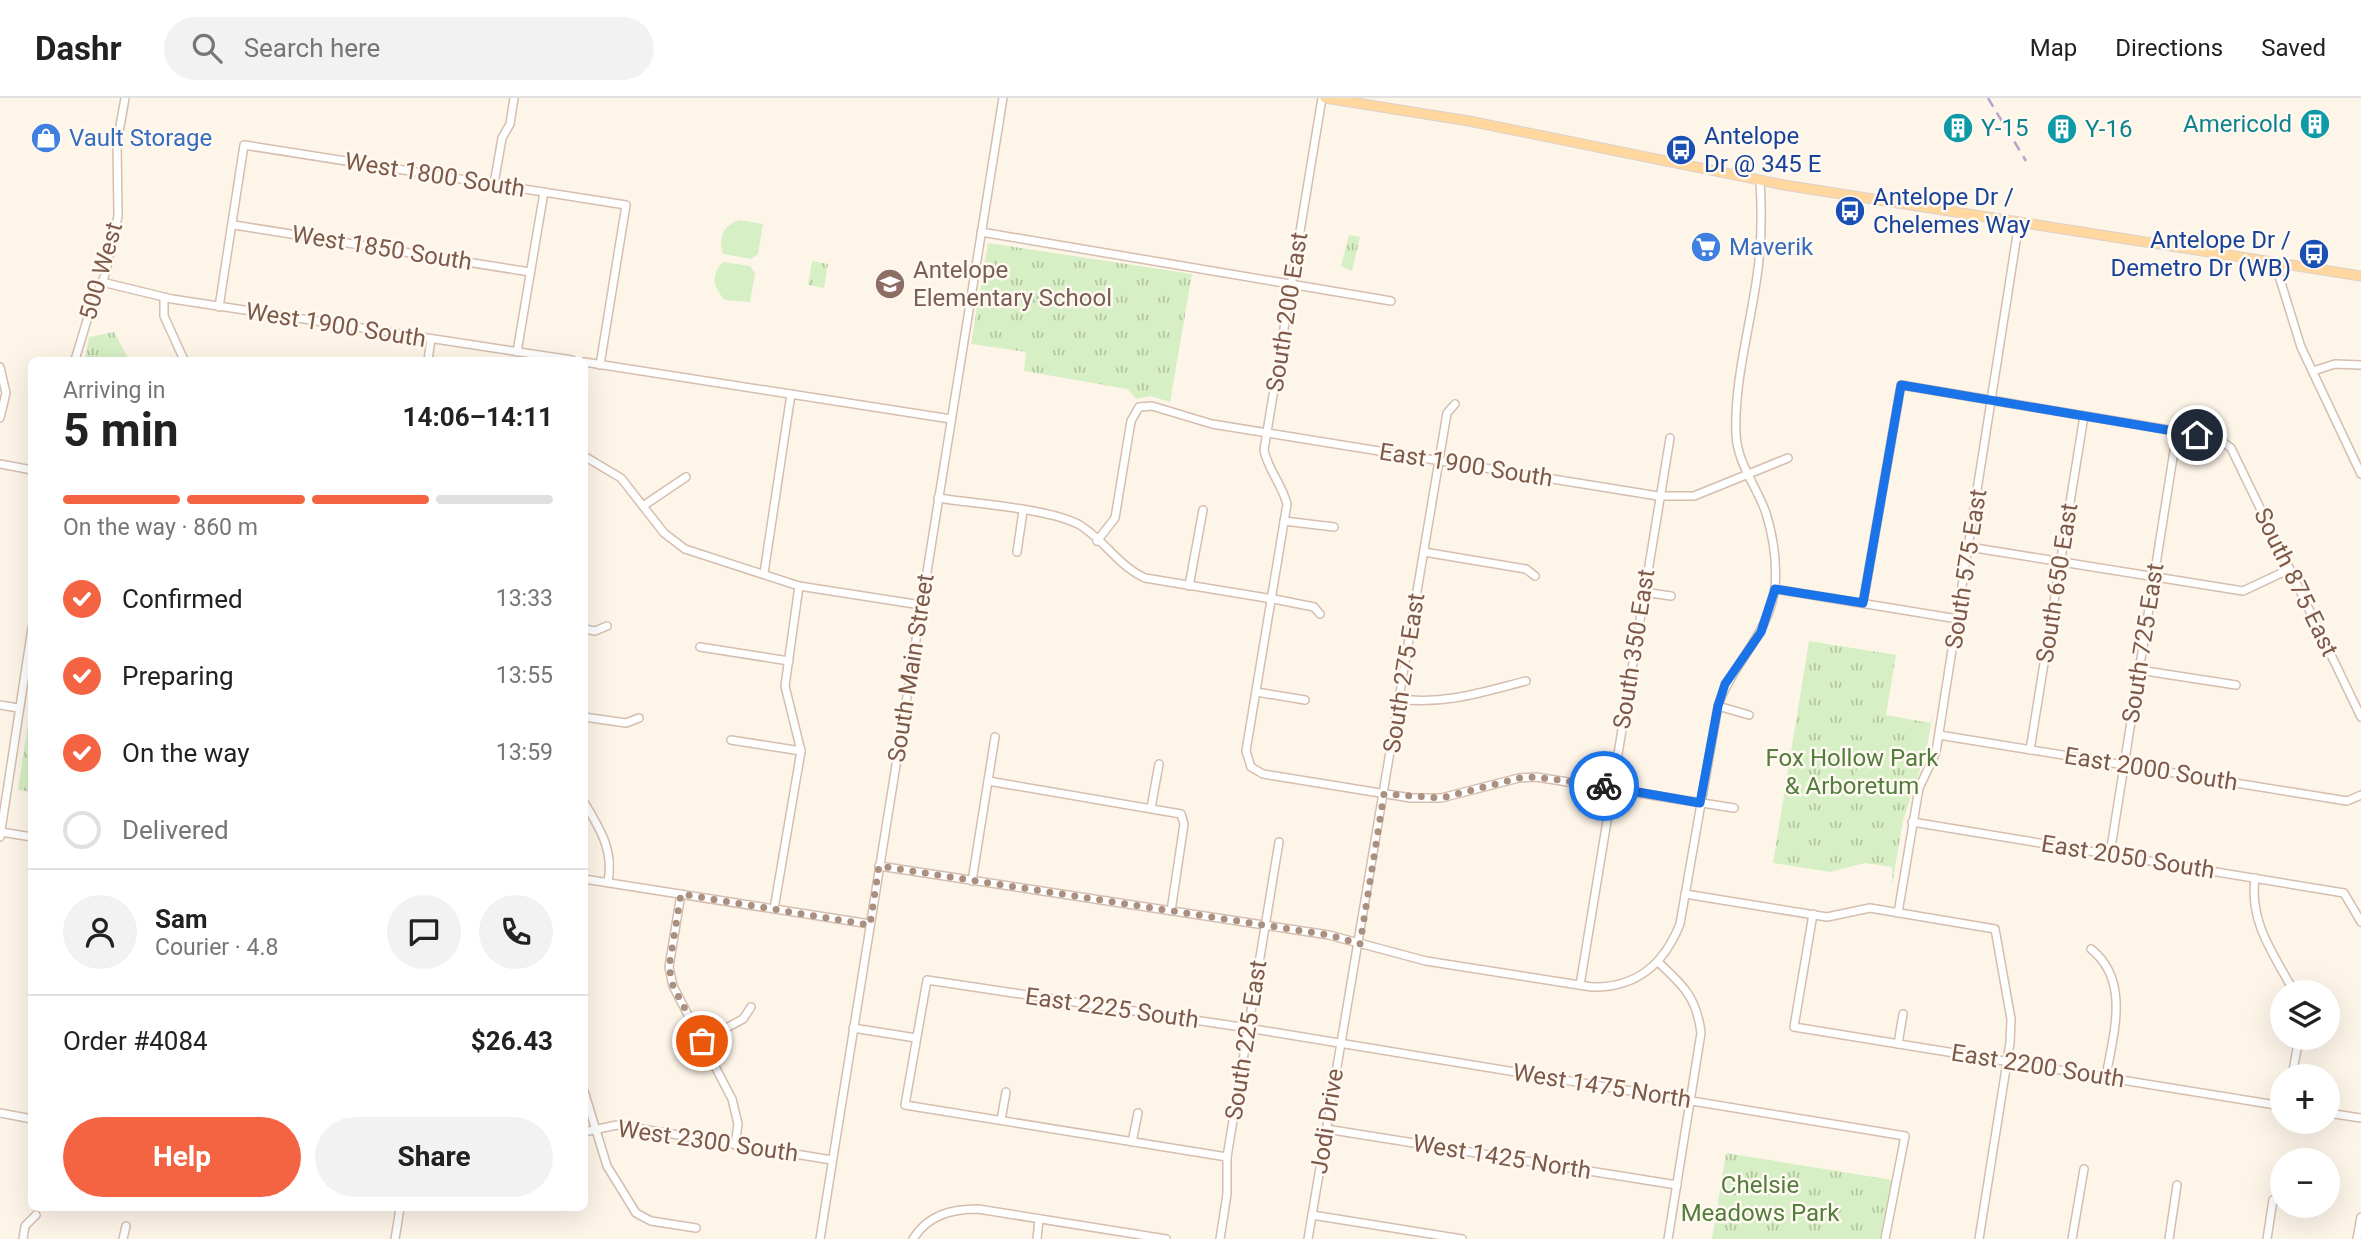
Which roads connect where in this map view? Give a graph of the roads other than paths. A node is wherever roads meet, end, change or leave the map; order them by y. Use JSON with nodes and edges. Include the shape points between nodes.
{"nodes":[{"id":1,"x":125,"y":98,"type":"edge"},
{"id":2,"x":514,"y":98,"type":"edge"},
{"id":3,"x":1003,"y":98,"type":"edge"},
{"id":4,"x":1324,"y":98,"type":"edge"},
{"id":5,"x":1760,"y":180,"type":"junction"},
{"id":6,"x":494,"y":184,"type":"junction"},
{"id":7,"x":544,"y":192,"type":"junction"},
{"id":8,"x":2019,"y":222,"type":"junction"},
{"id":9,"x":234,"y":225,"type":"junction"},
{"id":10,"x":981,"y":232,"type":"junction"},
{"id":11,"x":2275,"y":263,"type":"junction"},
{"id":12,"x":530,"y":272,"type":"junction"},
{"id":13,"x":2361,"y":276,"type":"edge"},
{"id":14,"x":102,"y":282,"type":"junction"},
{"id":15,"x":1291,"y":284,"type":"junction"},
{"id":16,"x":164,"y":298,"type":"junction"},
{"id":17,"x":1391,"y":300,"type":"dead end"},
{"id":18,"x":219,"y":307,"type":"junction"},
{"id":19,"x":431,"y":339,"type":"junction"},
{"id":20,"x":517,"y":352,"type":"junction"},
{"id":21,"x":76,"y":357,"type":"edge"},
{"id":22,"x":183,"y":357,"type":"edge"},
{"id":23,"x":428,"y":357,"type":"edge"},
{"id":24,"x":551,"y":357,"type":"edge"},
{"id":25,"x":588,"y":363,"type":"edge"},
{"id":26,"x":600,"y":365,"type":"junction"},
{"id":27,"x":2361,"y":365,"type":"edge"},
{"id":28,"x":0,"y":367,"type":"edge"},
{"id":29,"x":2313,"y":371,"type":"junction"},
{"id":30,"x":791,"y":394,"type":"junction"},
{"id":31,"x":1993,"y":401,"type":"junction"},
{"id":32,"x":1455,"y":404,"type":"dead end"},
{"id":33,"x":2084,"y":416,"type":"junction"},
{"id":34,"x":0,"y":418,"type":"edge"},
{"id":35,"x":951,"y":419,"type":"junction"},
{"id":36,"x":2177,"y":432,"type":"junction"},
{"id":37,"x":1267,"y":433,"type":"junction"},
{"id":38,"x":1670,"y":438,"type":"dead end"},
{"id":39,"x":588,"y":458,"type":"edge"},
{"id":40,"x":1788,"y":458,"type":"dead end"},
{"id":41,"x":1439,"y":461,"type":"junction"},
{"id":42,"x":0,"y":464,"type":"edge"},
{"id":43,"x":28,"y":469,"type":"edge"},
{"id":44,"x":2361,"y":474,"type":"edge"},
{"id":45,"x":1747,"y":475,"type":"junction"},
{"id":46,"x":686,"y":477,"type":"dead end"},
{"id":47,"x":1658,"y":496,"type":"junction"},
{"id":48,"x":938,"y":498,"type":"junction"},
{"id":49,"x":643,"y":506,"type":"junction"},
{"id":50,"x":1203,"y":510,"type":"dead end"},
{"id":51,"x":1023,"y":512,"type":"junction"},
{"id":52,"x":1284,"y":521,"type":"junction"},
{"id":53,"x":1334,"y":527,"type":"dead end"},
{"id":54,"x":1097,"y":541,"type":"junction"},
{"id":55,"x":1969,"y":547,"type":"junction"},
{"id":56,"x":1017,"y":552,"type":"dead end"},
{"id":57,"x":1424,"y":552,"type":"junction"},
{"id":58,"x":2060,"y":562,"type":"junction"},
{"id":59,"x":2290,"y":569,"type":"junction"},
{"id":60,"x":764,"y":573,"type":"junction"},
{"id":61,"x":1535,"y":576,"type":"dead end"},
{"id":62,"x":2154,"y":577,"type":"junction"},
{"id":63,"x":800,"y":586,"type":"junction"},
{"id":64,"x":1189,"y":586,"type":"junction"},
{"id":65,"x":1775,"y":589,"type":"junction"},
{"id":66,"x":1643,"y":592,"type":"junction"},
{"id":67,"x":1671,"y":596,"type":"dead end"},
{"id":68,"x":1271,"y":598,"type":"junction"},
{"id":69,"x":1863,"y":603,"type":"junction"},
{"id":70,"x":921,"y":605,"type":"junction"},
{"id":71,"x":1320,"y":614,"type":"dead end"},
{"id":72,"x":1958,"y":618,"type":"junction"},
{"id":73,"x":607,"y":626,"type":"dead end"},
{"id":74,"x":588,"y":630,"type":"edge"},
{"id":75,"x":700,"y":647,"type":"dead end"},
{"id":76,"x":28,"y":651,"type":"edge"},
{"id":77,"x":789,"y":661,"type":"junction"},
{"id":78,"x":2139,"y":670,"type":"junction"},
{"id":79,"x":1526,"y":681,"type":"dead end"},
{"id":80,"x":2236,"y":685,"type":"dead end"},
{"id":81,"x":1256,"y":692,"type":"junction"},
{"id":82,"x":1400,"y":699,"type":"junction"},
{"id":83,"x":1306,"y":701,"type":"dead end"},
{"id":84,"x":0,"y":705,"type":"edge"},
{"id":85,"x":1718,"y":706,"type":"junction"},
{"id":86,"x":18,"y":708,"type":"junction"},
{"id":87,"x":1749,"y":715,"type":"dead end"},
{"id":88,"x":2361,"y":717,"type":"edge"},
{"id":89,"x":588,"y":718,"type":"edge"},
{"id":90,"x":639,"y":718,"type":"dead end"},
{"id":91,"x":1939,"y":735,"type":"junction"},
{"id":92,"x":995,"y":737,"type":"dead end"},
{"id":93,"x":731,"y":740,"type":"dead end"},
{"id":94,"x":2030,"y":750,"type":"junction"},
{"id":95,"x":801,"y":751,"type":"junction"},
{"id":96,"x":1159,"y":764,"type":"dead end"},
{"id":97,"x":2124,"y":765,"type":"junction"},
{"id":98,"x":988,"y":781,"type":"junction"},
{"id":99,"x":1611,"y":787,"type":"junction"},
{"id":100,"x":1384,"y":794,"type":"junction"},
{"id":101,"x":2361,"y":794,"type":"edge"},
{"id":102,"x":1700,"y":803,"type":"junction"},
{"id":103,"x":1151,"y":808,"type":"junction"},
{"id":104,"x":1734,"y":808,"type":"dead end"},
{"id":105,"x":588,"y":809,"type":"edge"},
{"id":106,"x":1912,"y":821,"type":"junction"},
{"id":107,"x":0,"y":834,"type":"edge"},
{"id":108,"x":28,"y":837,"type":"edge"},
{"id":109,"x":1279,"y":842,"type":"dead end"},
{"id":110,"x":2109,"y":854,"type":"junction"},
{"id":111,"x":879,"y":866,"type":"junction"},
{"id":112,"x":2255,"y":878,"type":"junction"},
{"id":113,"x":588,"y":879,"type":"edge"},
{"id":114,"x":972,"y":881,"type":"junction"},
{"id":115,"x":608,"y":882,"type":"junction"},
{"id":116,"x":681,"y":894,"type":"junction"},
{"id":117,"x":1685,"y":894,"type":"junction"},
{"id":118,"x":774,"y":909,"type":"junction"},
{"id":119,"x":1171,"y":911,"type":"junction"},
{"id":120,"x":1898,"y":913,"type":"junction"},
{"id":121,"x":1813,"y":914,"type":"junction"},
{"id":122,"x":2361,"y":922,"type":"edge"},
{"id":123,"x":870,"y":925,"type":"junction"},
{"id":124,"x":1265,"y":926,"type":"junction"},
{"id":125,"x":1360,"y":944,"type":"junction"},
{"id":126,"x":2091,"y":949,"type":"dead end"},
{"id":127,"x":1658,"y":962,"type":"junction"},
{"id":128,"x":2288,"y":980,"type":"edge"},
{"id":129,"x":1580,"y":985,"type":"junction"},
{"id":130,"x":751,"y":1007,"type":"dead end"},
{"id":131,"x":1903,"y":1014,"type":"dead end"},
{"id":132,"x":853,"y":1028,"type":"junction"},
{"id":133,"x":1248,"y":1028,"type":"junction"},
{"id":134,"x":1298,"y":1036,"type":"joint"},
{"id":135,"x":916,"y":1038,"type":"junction"},
{"id":136,"x":702,"y":1041,"type":"junction"},
{"id":137,"x":1340,"y":1043,"type":"junction"},
{"id":138,"x":1898,"y":1044,"type":"junction"},
{"id":139,"x":2007,"y":1062,"type":"junction"},
{"id":140,"x":2106,"y":1077,"type":"junction"},
{"id":141,"x":1006,"y":1092,"type":"dead end"},
{"id":142,"x":588,"y":1100,"type":"edge"},
{"id":143,"x":1690,"y":1100,"type":"junction"},
{"id":144,"x":2270,"y":1104,"type":"edge"},
{"id":145,"x":1138,"y":1112,"type":"dead end"},
{"id":146,"x":0,"y":1113,"type":"edge"},
{"id":147,"x":2340,"y":1115,"type":"edge"},
{"id":148,"x":28,"y":1118,"type":"edge"},
{"id":149,"x":2361,"y":1118,"type":"edge"},
{"id":150,"x":1000,"y":1121,"type":"junction"},
{"id":151,"x":595,"y":1128,"type":"junction"},
{"id":152,"x":1326,"y":1129,"type":"junction"},
{"id":153,"x":588,"y":1131,"type":"edge"},
{"id":154,"x":1132,"y":1142,"type":"junction"},
{"id":155,"x":735,"y":1145,"type":"junction"},
{"id":156,"x":1227,"y":1157,"type":"junction"},
{"id":157,"x":832,"y":1160,"type":"junction"},
{"id":158,"x":2084,"y":1169,"type":"dead end"},
{"id":159,"x":1677,"y":1185,"type":"junction"},
{"id":160,"x":2178,"y":1185,"type":"dead end"},
{"id":161,"x":400,"y":1211,"type":"edge"},
{"id":162,"x":36,"y":1215,"type":"dead end"},
{"id":163,"x":1312,"y":1215,"type":"junction"},
{"id":164,"x":2361,"y":1217,"type":"edge"},
{"id":165,"x":2270,"y":1218,"type":"edge"},
{"id":166,"x":1039,"y":1219,"type":"junction"},
{"id":167,"x":127,"y":1226,"type":"dead end"},
{"id":168,"x":696,"y":1228,"type":"dead end"},
{"id":169,"x":23,"y":1239,"type":"edge"},
{"id":170,"x":123,"y":1239,"type":"edge"},
{"id":171,"x":395,"y":1239,"type":"edge"},
{"id":172,"x":820,"y":1239,"type":"edge"},
{"id":173,"x":913,"y":1239,"type":"edge"},
{"id":174,"x":1037,"y":1239,"type":"edge"},
{"id":175,"x":1166,"y":1239,"type":"edge"},
{"id":176,"x":1220,"y":1239,"type":"edge"},
{"id":177,"x":1308,"y":1239,"type":"edge"},
{"id":178,"x":1462,"y":1239,"type":"edge"},
{"id":179,"x":1668,"y":1239,"type":"edge"},
{"id":180,"x":1885,"y":1239,"type":"edge"},
{"id":181,"x":1979,"y":1239,"type":"edge"},
{"id":182,"x":2072,"y":1239,"type":"edge"},
{"id":183,"x":2169,"y":1239,"type":"edge"},
{"id":184,"x":2267,"y":1239,"type":"edge"},
{"id":185,"x":2357,"y":1239,"type":"edge"}],
"edges":[{"from":1,"to":14,"type":"street","name":"500 West","via":[[117,143],[118,216]]},
{"from":2,"to":6,"type":"street"},
{"from":3,"to":10,"type":"street","name":"South Main Street"},
{"from":4,"to":5,"type":"main road","via":[[1469,121]]},
{"from":4,"to":15,"type":"street","name":"South 200 East"},
{"from":5,"to":8,"type":"main road"},
{"from":5,"to":45,"type":"street","via":[[1763,228],[1736,407],[1736,438]]},
{"from":6,"to":7,"type":"street","name":"West 1800 South"},
{"from":6,"to":9,"type":"street","name":"West 1800 South","via":[[244,145]]},
{"from":7,"to":12,"type":"street"},
{"from":7,"to":26,"type":"street","name":"West 1800 South","via":[[626,205]]},
{"from":8,"to":11,"type":"main road"},
{"from":8,"to":31,"type":"street","name":"South 575 East"},
{"from":9,"to":12,"type":"street","name":"West 1850 South"},
{"from":9,"to":18,"type":"street"},
{"from":10,"to":15,"type":"street"},
{"from":10,"to":35,"type":"street","name":"South Main Street"},
{"from":11,"to":13,"type":"main road"},
{"from":11,"to":29,"type":"street"},
{"from":12,"to":20,"type":"street"},
{"from":14,"to":16,"type":"street","name":"West 1900 South"},
{"from":14,"to":21,"type":"street","name":"500 West"},
{"from":15,"to":17,"type":"street"},
{"from":15,"to":37,"type":"street","name":"South 200 East"},
{"from":16,"to":18,"type":"street","name":"West 1900 South"},
{"from":16,"to":22,"type":"street","via":[[164,316]]},
{"from":18,"to":19,"type":"street","name":"West 1900 South"},
{"from":19,"to":20,"type":"street","name":"West 1900 South"},
{"from":19,"to":23,"type":"street"},
{"from":20,"to":24,"type":"street","name":"West 1900 South"},
{"from":25,"to":26,"type":"street"},
{"from":26,"to":30,"type":"street"},
{"from":27,"to":29,"type":"street","via":[[2335,363]]},
{"from":28,"to":34,"type":"street","via":[[6,393]]},
{"from":29,"to":44,"type":"street"},
{"from":30,"to":35,"type":"street"},
{"from":30,"to":60,"type":"street"},
{"from":31,"to":33,"type":"street"},
{"from":31,"to":55,"type":"street","name":"South 575 East"},
{"from":31,"to":69,"type":"street","via":[[1901,385]]},
{"from":32,"to":41,"type":"street","name":"South 275 East","via":[[1447,413]]},
{"from":33,"to":36,"type":"street"},
{"from":33,"to":58,"type":"street","name":"South 650 East"},
{"from":35,"to":48,"type":"street","name":"South Main Street"},
{"from":36,"to":59,"type":"street","name":"South 875 East","via":[[2217,438],[2231,447]]},
{"from":36,"to":62,"type":"street","name":"South 725 East"},
{"from":37,"to":41,"type":"street","name":"East 1900 South"},
{"from":37,"to":52,"type":"street","name":"South 200 East","via":[[1264,450],[1283,488],[1287,504]]},
{"from":37,"to":54,"type":"street","name":"East 1900 South","via":[[1212,424],[1152,406],[1139,407],[1131,421],[1115,518]]},
{"from":38,"to":47,"type":"street","name":"South 350 East"},
{"from":39,"to":49,"type":"street","via":[[621,478]]},
{"from":40,"to":45,"type":"street","name":"East 1900 South"},
{"from":41,"to":47,"type":"street","name":"East 1900 South"},
{"from":41,"to":57,"type":"street","name":"South 275 East"},
{"from":42,"to":43,"type":"street"},
{"from":45,"to":47,"type":"street","name":"East 1900 South","via":[[1694,496]]},
{"from":45,"to":65,"type":"street","via":[[1766,512]]},
{"from":46,"to":49,"type":"street"},
{"from":47,"to":66,"type":"street","name":"South 350 East"},
{"from":48,"to":51,"type":"street"},
{"from":48,"to":70,"type":"street","name":"South Main Street"},
{"from":49,"to":60,"type":"street","via":[[664,533],[685,548]]},
{"from":50,"to":64,"type":"street"},
{"from":51,"to":54,"type":"street","via":[[1071,521]]},
{"from":51,"to":56,"type":"street"},
{"from":52,"to":53,"type":"street"},
{"from":52,"to":68,"type":"street","name":"South 200 East"},
{"from":54,"to":64,"type":"street","via":[[1129,571]]},
{"from":55,"to":58,"type":"street"},
{"from":55,"to":72,"type":"street","name":"South 575 East"},
{"from":57,"to":61,"type":"street","via":[[1526,569]]},
{"from":57,"to":82,"type":"street","name":"South 275 East"},
{"from":58,"to":62,"type":"street"},
{"from":58,"to":94,"type":"street","name":"South 650 East"},
{"from":59,"to":62,"type":"street","via":[[2243,591]]},
{"from":59,"to":88,"type":"street","name":"South 875 East"},
{"from":60,"to":63,"type":"street"},
{"from":62,"to":78,"type":"street","name":"South 725 East"},
{"from":63,"to":70,"type":"street"},
{"from":63,"to":77,"type":"street"},
{"from":64,"to":68,"type":"street"},
{"from":65,"to":69,"type":"street"},
{"from":65,"to":85,"type":"street","via":[[1761,632],[1725,684]]},
{"from":66,"to":67,"type":"street"},
{"from":66,"to":99,"type":"street","name":"South 350 East"},
{"from":68,"to":71,"type":"street","via":[[1314,607]]},
{"from":68,"to":81,"type":"street","name":"South 200 East"},
{"from":69,"to":72,"type":"street"},
{"from":70,"to":111,"type":"street","name":"South Main Street"},
{"from":72,"to":91,"type":"street","name":"South 575 East"},
{"from":73,"to":74,"type":"street"},
{"from":75,"to":77,"type":"street"},
{"from":76,"to":86,"type":"street"},
{"from":77,"to":95,"type":"street","via":[[785,686]]},
{"from":78,"to":80,"type":"street"},
{"from":78,"to":97,"type":"street","name":"South 725 East"},
{"from":79,"to":82,"type":"street","via":[[1449,701]]},
{"from":81,"to":83,"type":"street"},
{"from":81,"to":100,"type":"street","name":"South 200 East","via":[[1246,751],[1251,767],[1263,774]]},
{"from":82,"to":100,"type":"street","name":"South 275 East"},
{"from":84,"to":86,"type":"street"},
{"from":85,"to":87,"type":"street"},
{"from":85,"to":102,"type":"street"},
{"from":86,"to":107,"type":"street"},
{"from":89,"to":90,"type":"street","via":[[626,723]]},
{"from":91,"to":94,"type":"street","name":"East 2000 South"},
{"from":91,"to":106,"type":"street","name":"South 575 East"},
{"from":92,"to":98,"type":"street"},
{"from":93,"to":95,"type":"street"},
{"from":94,"to":97,"type":"street","name":"East 2000 South"},
{"from":95,"to":118,"type":"street"},
{"from":96,"to":103,"type":"street"},
{"from":97,"to":101,"type":"street","name":"East 2000 South","via":[[2347,802]]},
{"from":97,"to":110,"type":"street","name":"South 725 East"},
{"from":98,"to":103,"type":"street"},
{"from":98,"to":114,"type":"street"},
{"from":99,"to":100,"type":"street","via":[[1536,777],[1441,798]]},
{"from":99,"to":102,"type":"street"},
{"from":99,"to":129,"type":"street","name":"South 350 East"},
{"from":100,"to":125,"type":"street","name":"South 275 East"},
{"from":102,"to":104,"type":"street"},
{"from":102,"to":117,"type":"street"},
{"from":103,"to":119,"type":"street","via":[[1181,814],[1184,824]]},
{"from":105,"to":115,"type":"street","via":[[606,841],[612,863]]},
{"from":106,"to":110,"type":"street","name":"East 2050 South"},
{"from":106,"to":120,"type":"street","name":"South 575 East"},
{"from":107,"to":108,"type":"street"},
{"from":109,"to":124,"type":"street","name":"South 225 East"},
{"from":110,"to":112,"type":"street","name":"East 2050 South"},
{"from":111,"to":114,"type":"street"},
{"from":111,"to":123,"type":"street","name":"South Main Street"},
{"from":112,"to":122,"type":"street","name":"East 2050 South","via":[[2344,893]]},
{"from":112,"to":128,"type":"street","via":[[2252,901],[2258,922]]},
{"from":113,"to":115,"type":"street"},
{"from":114,"to":119,"type":"street"},
{"from":115,"to":116,"type":"street"},
{"from":116,"to":118,"type":"street"},
{"from":116,"to":136,"type":"street","via":[[669,967],[673,986]]},
{"from":117,"to":121,"type":"street"},
{"from":117,"to":127,"type":"street","via":[[1680,924]]},
{"from":118,"to":123,"type":"street"},
{"from":119,"to":124,"type":"street"},
{"from":120,"to":121,"type":"street","via":[[1870,908],[1840,916]]},
{"from":120,"to":139,"type":"street","via":[[1996,929],[2011,1019]]},
{"from":121,"to":138,"type":"street","name":"East 2200 South","via":[[1794,1027]]},
{"from":123,"to":132,"type":"street","name":"South Main Street"},
{"from":124,"to":125,"type":"street"},
{"from":124,"to":133,"type":"street","name":"South 225 East"},
{"from":125,"to":129,"type":"street","via":[[1448,965]]},
{"from":125,"to":137,"type":"street","name":"Jodi Drive"},
{"from":126,"to":140,"type":"street","via":[[2113,978],[2118,1004]]},
{"from":127,"to":129,"type":"street","via":[[1620,985]]},
{"from":127,"to":143,"type":"street","via":[[1684,986],[1699,1010],[1701,1033]]},
{"from":130,"to":136,"type":"street","via":[[743,1019]]},
{"from":131,"to":138,"type":"street"},
{"from":132,"to":135,"type":"street"},
{"from":132,"to":157,"type":"street","name":"South Main Street"},
{"from":133,"to":134,"type":"street","name":"East 2225 South"},
{"from":133,"to":135,"type":"street","name":"East 2225 South","via":[[927,980]]},
{"from":133,"to":156,"type":"street","name":"South 225 East"},
{"from":134,"to":137,"type":"street","name":"West 1475 North"},
{"from":135,"to":150,"type":"street","via":[[905,1105]]},
{"from":136,"to":155,"type":"street","via":[[732,1099],[738,1124]]},
{"from":137,"to":143,"type":"street","name":"West 1475 North"},
{"from":137,"to":152,"type":"street","name":"Jodi Drive"},
{"from":138,"to":139,"type":"street","name":"East 2200 South"},
{"from":139,"to":140,"type":"street","name":"East 2200 South"},
{"from":139,"to":181,"type":"street"},
{"from":140,"to":144,"type":"street","name":"East 2200 South"},
{"from":141,"to":150,"type":"street"},
{"from":142,"to":151,"type":"street"},
{"from":143,"to":159,"type":"street"},
{"from":143,"to":180,"type":"street","name":"West 1475 North","via":[[1905,1136]]},
{"from":145,"to":154,"type":"street"},
{"from":146,"to":148,"type":"street"},
{"from":147,"to":149,"type":"street"},
{"from":150,"to":154,"type":"street"},
{"from":151,"to":153,"type":"street","name":"West 2300 South"},
{"from":151,"to":155,"type":"street","name":"West 2300 South","via":[[617,1125]]},
{"from":151,"to":168,"type":"street","via":[[607,1166],[636,1213],[651,1221]]},
{"from":152,"to":159,"type":"street","name":"West 1425 North"},
{"from":152,"to":163,"type":"street","name":"Jodi Drive"},
{"from":154,"to":156,"type":"street"},
{"from":155,"to":157,"type":"street","name":"West 2300 South"},
{"from":156,"to":176,"type":"street","name":"South 225 East"},
{"from":157,"to":172,"type":"street","name":"South Main Street"},
{"from":158,"to":182,"type":"street"},
{"from":159,"to":179,"type":"street"},
{"from":160,"to":183,"type":"street"},
{"from":161,"to":171,"type":"street"},
{"from":162,"to":169,"type":"street","via":[[26,1226]]},
{"from":163,"to":177,"type":"street","name":"Jodi Drive"},
{"from":163,"to":178,"type":"street"},
{"from":164,"to":185,"type":"street"},
{"from":165,"to":184,"type":"street"},
{"from":166,"to":173,"type":"street","via":[[954,1209],[934,1217]]},
{"from":166,"to":174,"type":"street"},
{"from":166,"to":175,"type":"street"},
{"from":167,"to":170,"type":"street"}]}
